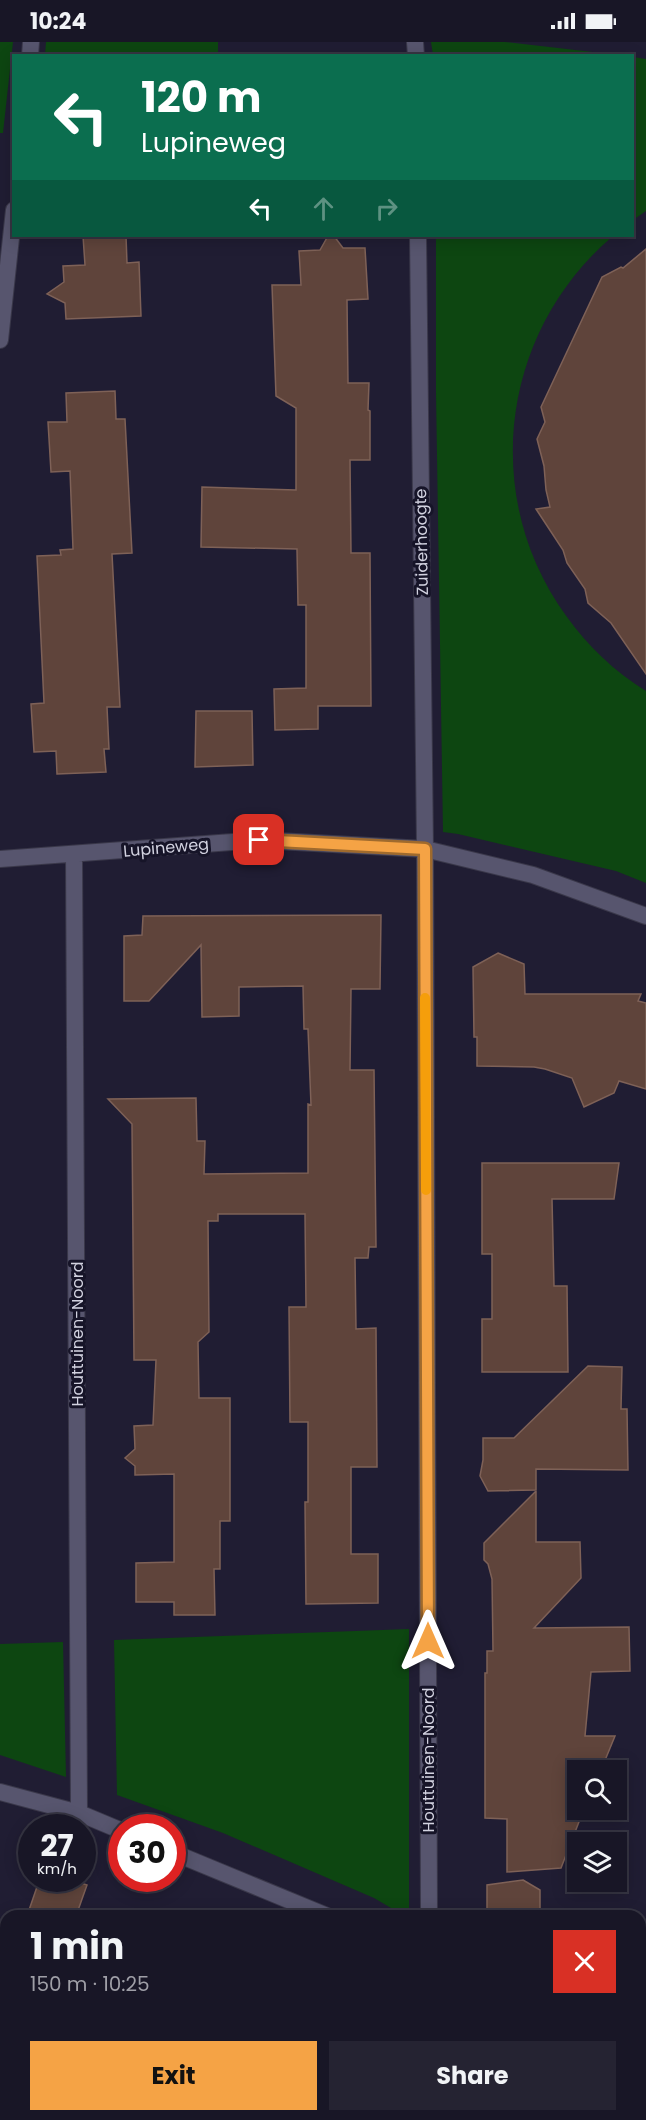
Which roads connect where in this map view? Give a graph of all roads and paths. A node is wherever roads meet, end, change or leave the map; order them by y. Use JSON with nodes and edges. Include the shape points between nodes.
{"nodes":[{"id":1,"x":12,"y":229,"type":"edge"},
{"id":2,"x":418,"y":237,"type":"edge"},
{"id":3,"x":0,"y":340,"type":"edge"},
{"id":4,"x":425,"y":849,"type":"junction"},
{"id":5,"x":74,"y":855,"type":"junction"},
{"id":6,"x":0,"y":859,"type":"edge"},
{"id":7,"x":646,"y":916,"type":"edge"},
{"id":8,"x":0,"y":1792,"type":"edge"},
{"id":9,"x":79,"y":1813,"type":"junction"},
{"id":10,"x":108,"y":1825,"type":"edge"},
{"id":11,"x":186,"y":1858,"type":"edge"},
{"id":12,"x":312,"y":1910,"type":"edge"},
{"id":13,"x":429,"y":1910,"type":"edge"}],
"edges":[{"from":1,"to":3,"type":"street"},
{"from":2,"to":4,"type":"street","name":"Zuiderhoogte"},
{"from":4,"to":5,"type":"street","name":"Lupineweg","via":[[259,840]]},
{"from":4,"to":7,"type":"street","name":"Lupineweg","via":[[533,875]]},
{"from":4,"to":13,"type":"street","name":"Houttuinen-Noord"},
{"from":5,"to":6,"type":"street","name":"Lupineweg"},
{"from":5,"to":9,"type":"street","name":"Houttuinen-Noord"},
{"from":8,"to":9,"type":"street"},
{"from":9,"to":10,"type":"street"},
{"from":11,"to":12,"type":"street"}]}
